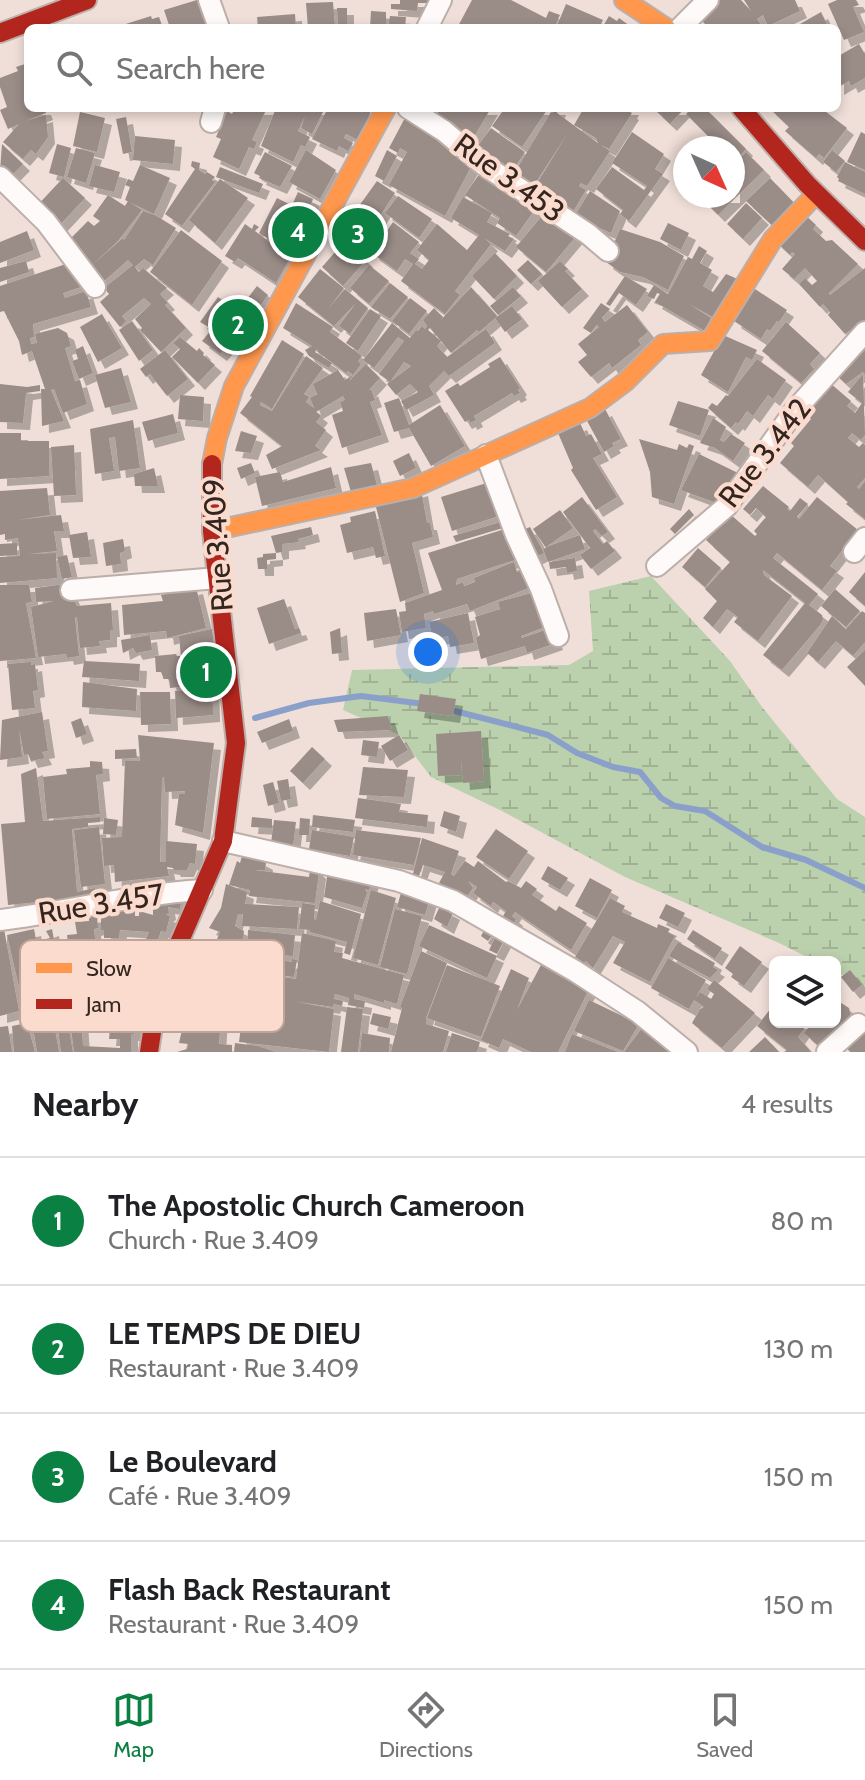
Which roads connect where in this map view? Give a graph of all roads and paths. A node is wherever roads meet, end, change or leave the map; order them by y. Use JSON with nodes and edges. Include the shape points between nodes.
{"nodes":[{"id":1,"x":87,"y":0,"type":"edge"},
{"id":2,"x":209,"y":0,"type":"edge"},
{"id":3,"x":441,"y":0,"type":"edge"},
{"id":4,"x":624,"y":0,"type":"edge"},
{"id":5,"x":708,"y":0,"type":"edge"},
{"id":6,"x":218,"y":24,"type":"edge"},
{"id":7,"x":429,"y":24,"type":"edge"},
{"id":8,"x":660,"y":24,"type":"edge"},
{"id":9,"x":684,"y":24,"type":"edge"},
{"id":10,"x":0,"y":33,"type":"edge"},
{"id":11,"x":384,"y":112,"type":"edge"},
{"id":12,"x":414,"y":112,"type":"edge"},
{"id":13,"x":749,"y":112,"type":"edge"},
{"id":14,"x":0,"y":177,"type":"edge"},
{"id":15,"x":816,"y":194,"type":"junction"},
{"id":16,"x":865,"y":241,"type":"edge"},
{"id":17,"x":608,"y":251,"type":"dead end"},
{"id":18,"x":95,"y":287,"type":"dead end"},
{"id":19,"x":865,"y":332,"type":"edge"},
{"id":20,"x":486,"y":455,"type":"junction"},
{"id":21,"x":212,"y":531,"type":"junction"},
{"id":22,"x":657,"y":566,"type":"dead end"},
{"id":23,"x":218,"y":578,"type":"junction"},
{"id":24,"x":71,"y":590,"type":"dead end"},
{"id":25,"x":558,"y":636,"type":"dead end"},
{"id":26,"x":223,"y":841,"type":"junction"},
{"id":27,"x":202,"y":890,"type":"junction"},
{"id":28,"x":0,"y":920,"type":"edge"},
{"id":29,"x":180,"y":940,"type":"edge"},
{"id":30,"x":858,"y":1024,"type":"dead end"},
{"id":31,"x":152,"y":1032,"type":"edge"},
{"id":32,"x":149,"y":1052,"type":"edge"},
{"id":33,"x":687,"y":1052,"type":"edge"},
{"id":34,"x":827,"y":1052,"type":"edge"}],
"edges":[{"from":1,"to":10,"type":"street"},
{"from":2,"to":6,"type":"street"},
{"from":3,"to":7,"type":"street"},
{"from":4,"to":8,"type":"street"},
{"from":5,"to":9,"type":"street"},
{"from":11,"to":21,"type":"street","name":"Rue 3.409","via":[[234,386],[210,473]]},
{"from":12,"to":17,"type":"street","name":"Rue 3.453"},
{"from":13,"to":15,"type":"street"},
{"from":14,"to":18,"type":"street","via":[[46,222]]},
{"from":15,"to":16,"type":"street"},
{"from":15,"to":20,"type":"street","via":[[773,239],[710,341],[663,344],[590,408]]},
{"from":19,"to":22,"type":"street","name":"Rue 3.442","via":[[795,410],[727,506]]},
{"from":20,"to":21,"type":"street","via":[[400,492]]},
{"from":20,"to":25,"type":"street"},
{"from":21,"to":23,"type":"street","name":"Rue 3.409"},
{"from":23,"to":24,"type":"street"},
{"from":23,"to":26,"type":"street","name":"Rue 3.409","via":[[236,743]]},
{"from":26,"to":27,"type":"street","name":"Rue 3.409"},
{"from":26,"to":33,"type":"street","via":[[399,881],[453,901],[575,971]]},
{"from":27,"to":28,"type":"street","name":"Rue 3.457"},
{"from":27,"to":29,"type":"street","name":"Rue 3.409"},
{"from":30,"to":34,"type":"street"},
{"from":31,"to":32,"type":"street","name":"Rue 3.409"}]}
